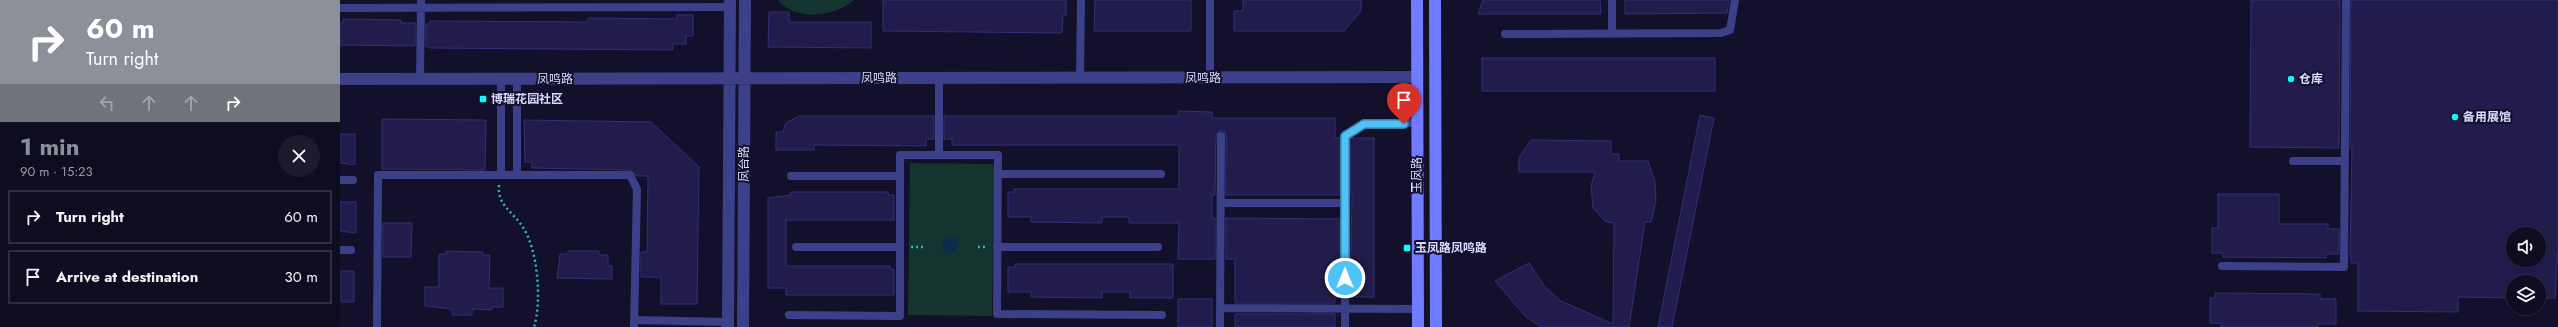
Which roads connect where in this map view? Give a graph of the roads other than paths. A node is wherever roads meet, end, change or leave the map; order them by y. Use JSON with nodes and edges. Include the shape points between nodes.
{"nodes":[{"id":1,"x":745,"y":0,"type":"edge"},
{"id":2,"x":1081,"y":0,"type":"edge"},
{"id":3,"x":1210,"y":0,"type":"edge"},
{"id":4,"x":1417,"y":0,"type":"edge"},
{"id":5,"x":1434,"y":0,"type":"edge"},
{"id":6,"x":1612,"y":0,"type":"edge"},
{"id":7,"x":1735,"y":0,"type":"edge"},
{"id":8,"x":2346,"y":0,"type":"edge"},
{"id":9,"x":421,"y":4,"type":"edge"},
{"id":10,"x":681,"y":4,"type":"edge"},
{"id":11,"x":730,"y":4,"type":"edge"},
{"id":12,"x":340,"y":8,"type":"edge"},
{"id":13,"x":1612,"y":33,"type":"junction"},
{"id":14,"x":1505,"y":34,"type":"dead end"},
{"id":15,"x":1417,"y":77,"type":"junction"},
{"id":16,"x":729,"y":78,"type":"junction"},
{"id":17,"x":744,"y":78,"type":"junction"},
{"id":18,"x":939,"y":78,"type":"junction"},
{"id":19,"x":1080,"y":78,"type":"junction"},
{"id":20,"x":1210,"y":78,"type":"junction"},
{"id":21,"x":340,"y":79,"type":"edge"},
{"id":22,"x":420,"y":79,"type":"junction"},
{"id":23,"x":501,"y":79,"type":"junction"},
{"id":24,"x":517,"y":79,"type":"junction"},
{"id":25,"x":1417,"y":124,"type":"junction"},
{"id":26,"x":1221,"y":136,"type":"dead end"},
{"id":27,"x":939,"y":155,"type":"junction"},
{"id":28,"x":2293,"y":160,"type":"dead end"},
{"id":29,"x":2345,"y":161,"type":"junction"},
{"id":30,"x":998,"y":174,"type":"junction"},
{"id":31,"x":1161,"y":174,"type":"dead end"},
{"id":32,"x":501,"y":176,"type":"junction"},
{"id":33,"x":517,"y":176,"type":"junction"},
{"id":34,"x":791,"y":176,"type":"dead end"},
{"id":35,"x":900,"y":176,"type":"junction"},
{"id":36,"x":340,"y":180,"type":"edge"},
{"id":37,"x":353,"y":180,"type":"dead end"},
{"id":38,"x":1220,"y":203,"type":"junction"},
{"id":39,"x":1345,"y":203,"type":"junction"},
{"id":40,"x":796,"y":247,"type":"dead end"},
{"id":41,"x":900,"y":247,"type":"junction"},
{"id":42,"x":997,"y":247,"type":"junction"},
{"id":43,"x":1158,"y":247,"type":"dead end"},
{"id":44,"x":340,"y":250,"type":"edge"},
{"id":45,"x":351,"y":250,"type":"dead end"},
{"id":46,"x":2222,"y":266,"type":"dead end"},
{"id":47,"x":1220,"y":308,"type":"junction"},
{"id":48,"x":1345,"y":308,"type":"junction"},
{"id":49,"x":1418,"y":309,"type":"junction"},
{"id":50,"x":789,"y":315,"type":"dead end"},
{"id":51,"x":1162,"y":315,"type":"dead end"},
{"id":52,"x":635,"y":324,"type":"edge"},
{"id":53,"x":728,"y":324,"type":"edge"},
{"id":54,"x":377,"y":327,"type":"edge"},
{"id":55,"x":743,"y":327,"type":"edge"},
{"id":56,"x":1220,"y":327,"type":"edge"},
{"id":57,"x":1345,"y":327,"type":"edge"},
{"id":58,"x":1418,"y":327,"type":"edge"},
{"id":59,"x":1436,"y":327,"type":"edge"}],
"edges":[{"from":1,"to":17,"type":"street","name":"凤台路"},
{"from":2,"to":19,"type":"lane"},
{"from":3,"to":20,"type":"lane"},
{"from":4,"to":15,"type":"street","name":"玉凤路"},
{"from":5,"to":59,"type":"street","name":"玉凤路"},
{"from":6,"to":13,"type":"lane"},
{"from":7,"to":13,"type":"lane","via":[[1730,30],[1721,33]]},
{"from":8,"to":29,"type":"lane"},
{"from":9,"to":10,"type":"lane"},
{"from":9,"to":12,"type":"lane"},
{"from":9,"to":22,"type":"lane"},
{"from":10,"to":11,"type":"lane"},
{"from":11,"to":16,"type":"street","name":"凤台路"},
{"from":13,"to":14,"type":"lane"},
{"from":15,"to":20,"type":"street","name":"凤鸣路"},
{"from":15,"to":25,"type":"street","name":"玉凤路"},
{"from":16,"to":17,"type":"street","name":"凤鸣路"},
{"from":16,"to":24,"type":"street","name":"凤鸣路"},
{"from":16,"to":53,"type":"street","name":"凤台路"},
{"from":17,"to":18,"type":"street","name":"凤鸣路"},
{"from":17,"to":55,"type":"street","name":"凤台路"},
{"from":18,"to":19,"type":"street","name":"凤鸣路"},
{"from":18,"to":27,"type":"lane"},
{"from":19,"to":20,"type":"street","name":"凤鸣路"},
{"from":21,"to":22,"type":"street","name":"凤鸣路"},
{"from":22,"to":23,"type":"street","name":"凤鸣路"},
{"from":23,"to":24,"type":"street","name":"凤鸣路"},
{"from":23,"to":32,"type":"lane"},
{"from":24,"to":33,"type":"lane"},
{"from":25,"to":39,"type":"lane","via":[[1364,124],[1345,136]]},
{"from":25,"to":49,"type":"street","name":"玉凤路"},
{"from":26,"to":38,"type":"lane"},
{"from":27,"to":30,"type":"lane","via":[[998,155]]},
{"from":27,"to":35,"type":"lane","via":[[900,155]]},
{"from":28,"to":29,"type":"lane"},
{"from":29,"to":46,"type":"lane","via":[[2344,267]]},
{"from":30,"to":31,"type":"lane"},
{"from":30,"to":42,"type":"lane"},
{"from":32,"to":33,"type":"lane"},
{"from":32,"to":54,"type":"lane","via":[[378,175]]},
{"from":33,"to":52,"type":"lane","via":[[630,176],[637,189]]},
{"from":34,"to":35,"type":"lane"},
{"from":35,"to":41,"type":"lane"},
{"from":36,"to":37,"type":"lane"},
{"from":38,"to":39,"type":"lane"},
{"from":38,"to":47,"type":"lane"},
{"from":39,"to":48,"type":"lane"},
{"from":40,"to":41,"type":"lane"},
{"from":41,"to":50,"type":"lane","via":[[900,316]]},
{"from":42,"to":43,"type":"lane"},
{"from":42,"to":51,"type":"lane","via":[[997,314]]},
{"from":44,"to":45,"type":"lane"},
{"from":47,"to":48,"type":"lane"},
{"from":47,"to":56,"type":"lane"},
{"from":48,"to":49,"type":"lane"},
{"from":48,"to":57,"type":"lane"},
{"from":49,"to":58,"type":"street","name":"玉凤路"},
{"from":52,"to":53,"type":"lane"}]}
